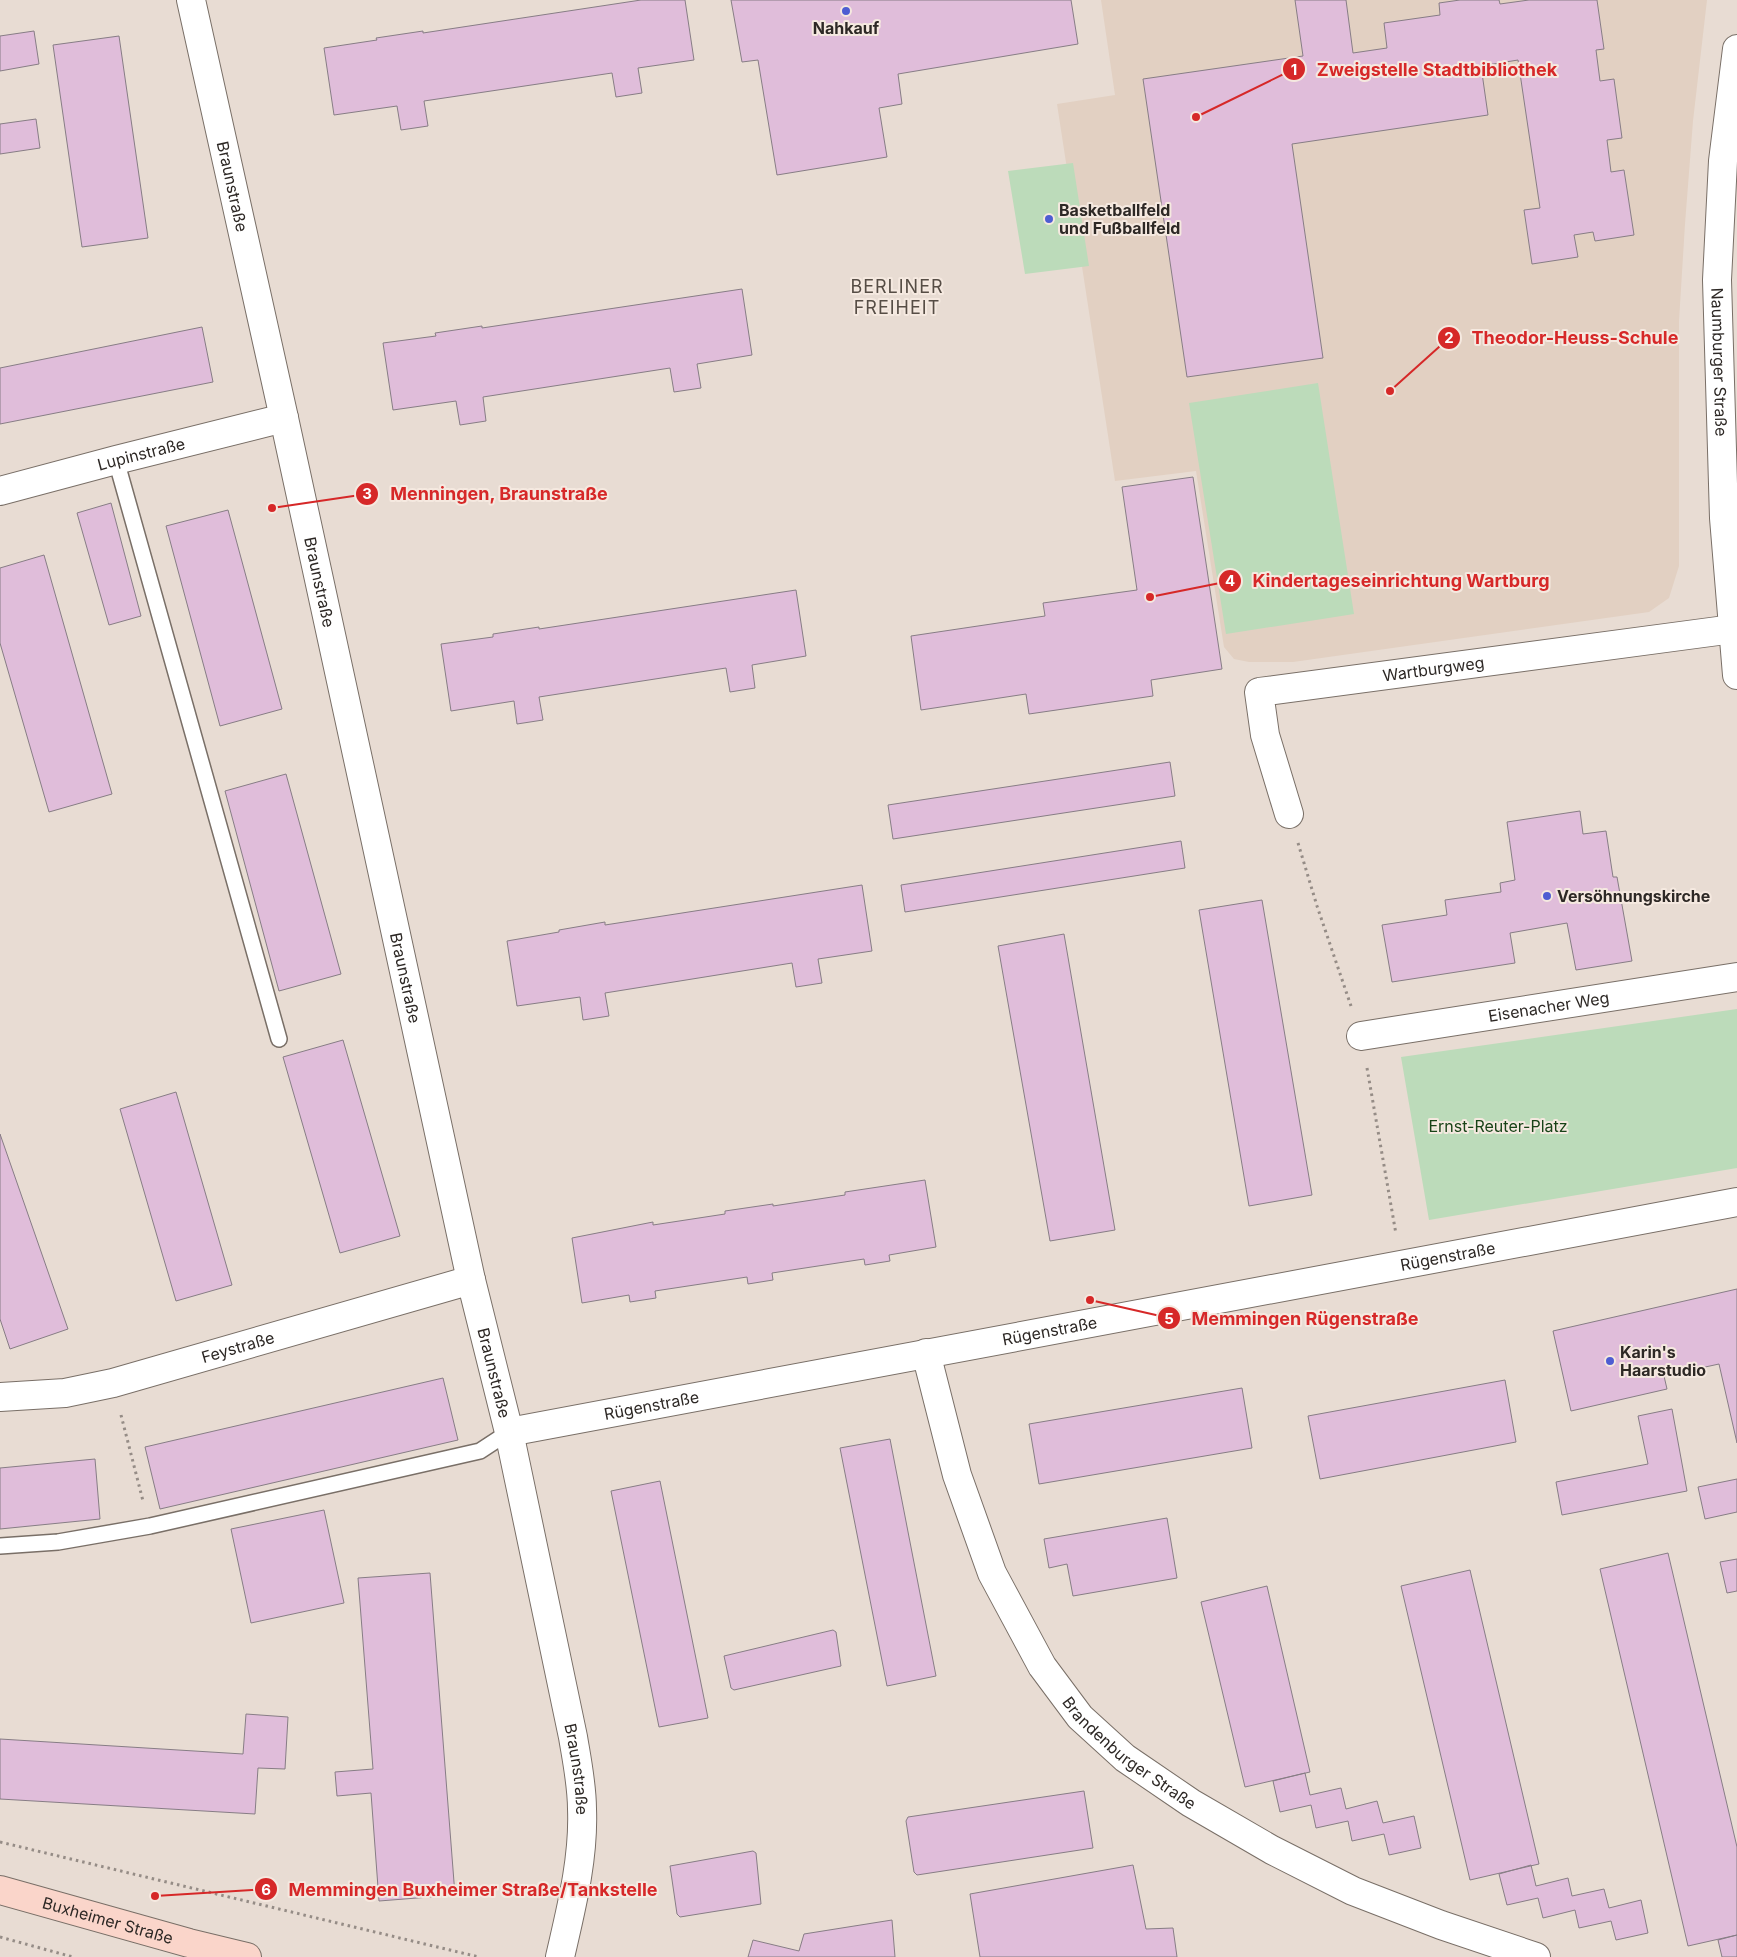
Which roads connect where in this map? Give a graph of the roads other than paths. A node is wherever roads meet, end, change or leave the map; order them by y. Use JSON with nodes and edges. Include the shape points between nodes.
{"nodes":[{"id":1,"x":191,"y":0,"type":"edge"},
{"id":2,"x":1737,"y":49,"type":"edge"},
{"id":3,"x":284,"y":418,"type":"junction"},
{"id":4,"x":116,"y":460,"type":"junction"},
{"id":5,"x":0,"y":491,"type":"edge"},
{"id":6,"x":1733,"y":629,"type":"junction"},
{"id":7,"x":1737,"y":675,"type":"edge"},
{"id":8,"x":1289,"y":814,"type":"dead end"},
{"id":9,"x":1737,"y":977,"type":"edge"},
{"id":10,"x":1361,"y":1036,"type":"dead end"},
{"id":11,"x":279,"y":1038,"type":"dead end"},
{"id":12,"x":1737,"y":1202,"type":"edge"},
{"id":13,"x":471,"y":1280,"type":"junction"},
{"id":14,"x":926,"y":1353,"type":"junction"},
{"id":15,"x":0,"y":1397,"type":"edge"},
{"id":16,"x":509,"y":1432,"type":"junction"},
{"id":17,"x":0,"y":1546,"type":"edge"},
{"id":18,"x":0,"y":1890,"type":"edge"},
{"id":19,"x":246,"y":1957,"type":"edge"},
{"id":20,"x":560,"y":1957,"type":"edge"},
{"id":21,"x":1536,"y":1957,"type":"edge"}],
"edges":[{"from":1,"to":3,"type":"street","name":"Braunstraße"},
{"from":2,"to":6,"type":"street","name":"Naumburger Straße","via":[[1723,161],[1717,280],[1724,518]]},
{"from":3,"to":4,"type":"street","name":"Lupinstraße"},
{"from":3,"to":13,"type":"street","name":"Braunstraße"},
{"from":4,"to":5,"type":"street","name":"Lupinstraße"},
{"from":4,"to":11,"type":"lane"},
{"from":6,"to":7,"type":"street","name":"Naumburger Straße"},
{"from":6,"to":8,"type":"street","name":"Wartburgweg","via":[[1259,692],[1265,735]]},
{"from":9,"to":10,"type":"street","name":"Eisenacher Weg"},
{"from":12,"to":14,"type":"street","name":"Rügenstraße"},
{"from":13,"to":15,"type":"street","name":"Feystraße","via":[[113,1383],[64,1393]]},
{"from":13,"to":16,"type":"street","name":"Braunstraße"},
{"from":14,"to":16,"type":"street","name":"Rügenstraße"},
{"from":14,"to":21,"type":"street","name":"Brandenburger Straße","via":[[957,1475],[992,1573],[1042,1666],[1080,1717],[1133,1764],[1191,1803],[1272,1850],[1353,1890],[1441,1925]]},
{"from":16,"to":17,"type":"lane","via":[[480,1451],[150,1526],[58,1542]]},
{"from":16,"to":20,"type":"street","name":"Braunstraße","via":[[580,1782],[581,1847]]},
{"from":18,"to":19,"type":"main road","name":"Buxheimer Straße"}]}
